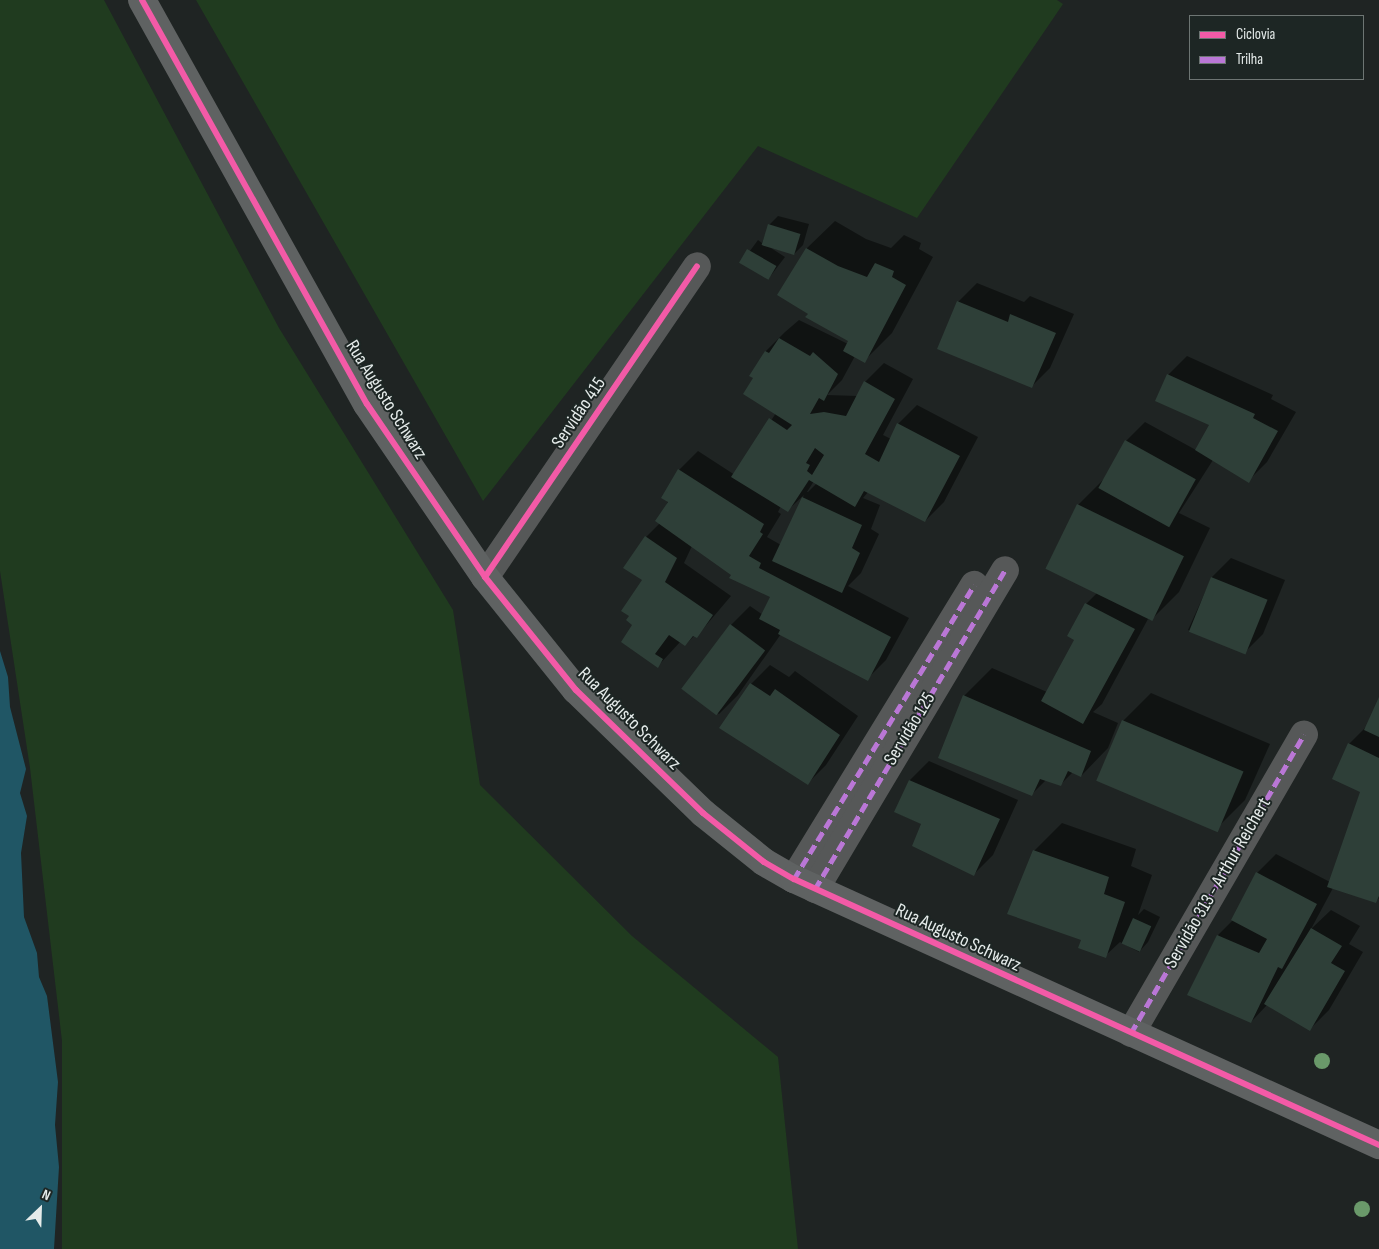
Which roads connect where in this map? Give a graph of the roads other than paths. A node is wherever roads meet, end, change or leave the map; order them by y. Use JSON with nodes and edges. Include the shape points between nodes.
{"nodes":[{"id":1,"x":142,"y":0,"type":"edge"},
{"id":2,"x":698,"y":266,"type":"dead end"},
{"id":3,"x":1005,"y":570,"type":"dead end"},
{"id":4,"x":485,"y":576,"type":"junction"},
{"id":5,"x":974,"y":585,"type":"dead end"},
{"id":6,"x":1304,"y":734,"type":"dead end"},
{"id":7,"x":805,"y":884,"type":"junction"},
{"id":8,"x":1131,"y":1033,"type":"junction"},
{"id":9,"x":1379,"y":1145,"type":"edge"}],
"edges":[{"from":1,"to":4,"type":"main road","name":"Rua Augusto Schwarz","via":[[367,404]]},
{"from":2,"to":4,"type":"street","name":"Servidão 415"},
{"from":3,"to":7,"type":"street","name":"Servidão 125"},
{"from":4,"to":7,"type":"main road","name":"Rua Augusto Schwarz","via":[[576,690],[646,759],[731,838]]},
{"from":5,"to":7,"type":"street"},
{"from":6,"to":8,"type":"street","name":"Servidão 313 - Arthur Reichert"},
{"from":7,"to":8,"type":"main road","name":"Rua Augusto Schwarz"},
{"from":8,"to":9,"type":"main road","name":"Rua Augusto Schwarz"}]}
